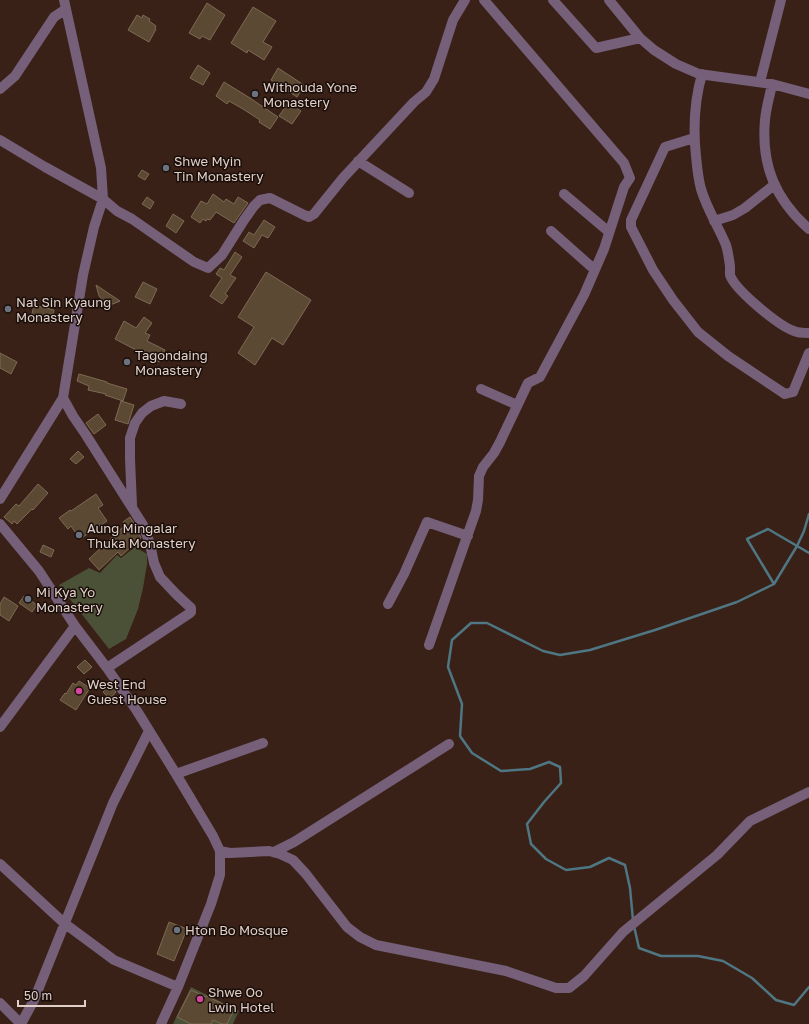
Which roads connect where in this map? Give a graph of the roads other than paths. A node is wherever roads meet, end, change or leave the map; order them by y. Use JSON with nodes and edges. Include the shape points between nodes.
{"nodes":[{"id":1,"x":465,"y":0,"type":"edge"},
{"id":2,"x":484,"y":0,"type":"edge"},
{"id":3,"x":553,"y":0,"type":"edge"},
{"id":4,"x":609,"y":0,"type":"edge"},
{"id":5,"x":781,"y":0,"type":"edge"},
{"id":6,"x":65,"y":4,"type":"edge"},
{"id":7,"x":640,"y":38,"type":"junction"},
{"id":8,"x":702,"y":74,"type":"junction"},
{"id":9,"x":760,"y":82,"type":"junction"},
{"id":10,"x":772,"y":84,"type":"junction"},
{"id":11,"x":0,"y":89,"type":"edge"},
{"id":12,"x":809,"y":94,"type":"edge"},
{"id":13,"x":694,"y":138,"type":"junction"},
{"id":14,"x":0,"y":140,"type":"edge"},
{"id":15,"x":358,"y":162,"type":"junction"},
{"id":16,"x":774,"y":184,"type":"junction"},
{"id":17,"x":409,"y":193,"type":"dead end"},
{"id":18,"x":564,"y":194,"type":"dead end"},
{"id":19,"x":103,"y":199,"type":"junction"},
{"id":20,"x":714,"y":221,"type":"junction"},
{"id":21,"x":809,"y":229,"type":"edge"},
{"id":22,"x":551,"y":231,"type":"dead end"},
{"id":23,"x":609,"y":232,"type":"junction"},
{"id":24,"x":595,"y":270,"type":"junction"},
{"id":25,"x":809,"y":334,"type":"edge"},
{"id":26,"x":809,"y":354,"type":"edge"},
{"id":27,"x":481,"y":389,"type":"dead end"},
{"id":28,"x":63,"y":398,"type":"junction"},
{"id":29,"x":181,"y":404,"type":"dead end"},
{"id":30,"x":517,"y":405,"type":"junction"},
{"id":31,"x":0,"y":499,"type":"edge"},
{"id":32,"x":132,"y":508,"type":"junction"},
{"id":33,"x":0,"y":524,"type":"edge"},
{"id":34,"x":468,"y":536,"type":"junction"},
{"id":35,"x":388,"y":604,"type":"dead end"},
{"id":36,"x":75,"y":626,"type":"junction"},
{"id":37,"x":429,"y":645,"type":"dead end"},
{"id":38,"x":107,"y":668,"type":"junction"},
{"id":39,"x":0,"y":727,"type":"edge"},
{"id":40,"x":149,"y":731,"type":"junction"},
{"id":41,"x":263,"y":743,"type":"dead end"},
{"id":42,"x":449,"y":744,"type":"dead end"},
{"id":43,"x":176,"y":774,"type":"junction"},
{"id":44,"x":809,"y":792,"type":"edge"},
{"id":45,"x":220,"y":851,"type":"junction"},
{"id":46,"x":274,"y":852,"type":"junction"},
{"id":47,"x":0,"y":864,"type":"edge"},
{"id":48,"x":64,"y":923,"type":"junction"},
{"id":49,"x":178,"y":987,"type":"junction"},
{"id":50,"x":0,"y":1003,"type":"edge"},
{"id":51,"x":21,"y":1024,"type":"edge"},
{"id":52,"x":161,"y":1024,"type":"edge"}],
"edges":[{"from":1,"to":15,"type":"street","via":[[453,20],[434,79],[426,92]]},
{"from":2,"to":23,"type":"street","via":[[624,163],[630,178],[624,187]]},
{"from":3,"to":7,"type":"street","via":[[596,48]]},
{"from":4,"to":7,"type":"street"},
{"from":5,"to":9,"type":"street"},
{"from":6,"to":11,"type":"street","via":[[15,76]]},
{"from":6,"to":19,"type":"street","via":[[101,168]]},
{"from":7,"to":8,"type":"street","via":[[676,64]]},
{"from":8,"to":9,"type":"street"},
{"from":8,"to":13,"type":"street","via":[[695,105]]},
{"from":9,"to":10,"type":"street"},
{"from":10,"to":12,"type":"street"},
{"from":10,"to":16,"type":"street","via":[[764,136],[765,154]]},
{"from":13,"to":20,"type":"street","via":[[701,189]]},
{"from":13,"to":26,"type":"street","via":[[666,147],[631,220],[631,227],[653,270],[698,332],[728,356],[785,394],[793,392]]},
{"from":14,"to":19,"type":"street"},
{"from":15,"to":17,"type":"street"},
{"from":15,"to":19,"type":"street","via":[[309,217],[270,198],[260,200],[222,255],[208,268],[194,262]]},
{"from":16,"to":20,"type":"street","via":[[745,208]]},
{"from":16,"to":21,"type":"street","via":[[799,221]]},
{"from":18,"to":23,"type":"street"},
{"from":19,"to":28,"type":"street","via":[[83,275]]},
{"from":20,"to":25,"type":"street","via":[[726,247],[733,282],[781,324],[792,331]]},
{"from":22,"to":24,"type":"street"},
{"from":23,"to":24,"type":"street"},
{"from":24,"to":30,"type":"street","via":[[540,377],[528,383]]},
{"from":27,"to":30,"type":"street"},
{"from":28,"to":31,"type":"street"},
{"from":28,"to":32,"type":"street"},
{"from":29,"to":32,"type":"street","via":[[164,401],[151,406],[135,423],[130,438]]},
{"from":30,"to":34,"type":"street","via":[[500,442],[479,476],[476,511]]},
{"from":32,"to":38,"type":"street","via":[[143,525],[160,577],[191,608],[191,612]]},
{"from":33,"to":36,"type":"street","via":[[39,572]]},
{"from":34,"to":35,"type":"street","via":[[427,522]]},
{"from":34,"to":37,"type":"street"},
{"from":36,"to":38,"type":"street"},
{"from":36,"to":39,"type":"street"},
{"from":38,"to":40,"type":"street"},
{"from":40,"to":43,"type":"street"},
{"from":40,"to":48,"type":"street","via":[[113,803]]},
{"from":41,"to":43,"type":"street"},
{"from":42,"to":46,"type":"street"},
{"from":43,"to":45,"type":"street"},
{"from":44,"to":46,"type":"street","via":[[750,821],[717,855],[623,932],[584,976],[569,988],[556,988],[506,971],[376,945],[347,927],[293,860]]},
{"from":45,"to":46,"type":"street"},
{"from":45,"to":49,"type":"street","via":[[220,875]]},
{"from":47,"to":48,"type":"street"},
{"from":48,"to":49,"type":"street","via":[[114,960]]},
{"from":48,"to":51,"type":"street","via":[[34,1000]]},
{"from":49,"to":52,"type":"street"},
{"from":50,"to":51,"type":"street"}]}
